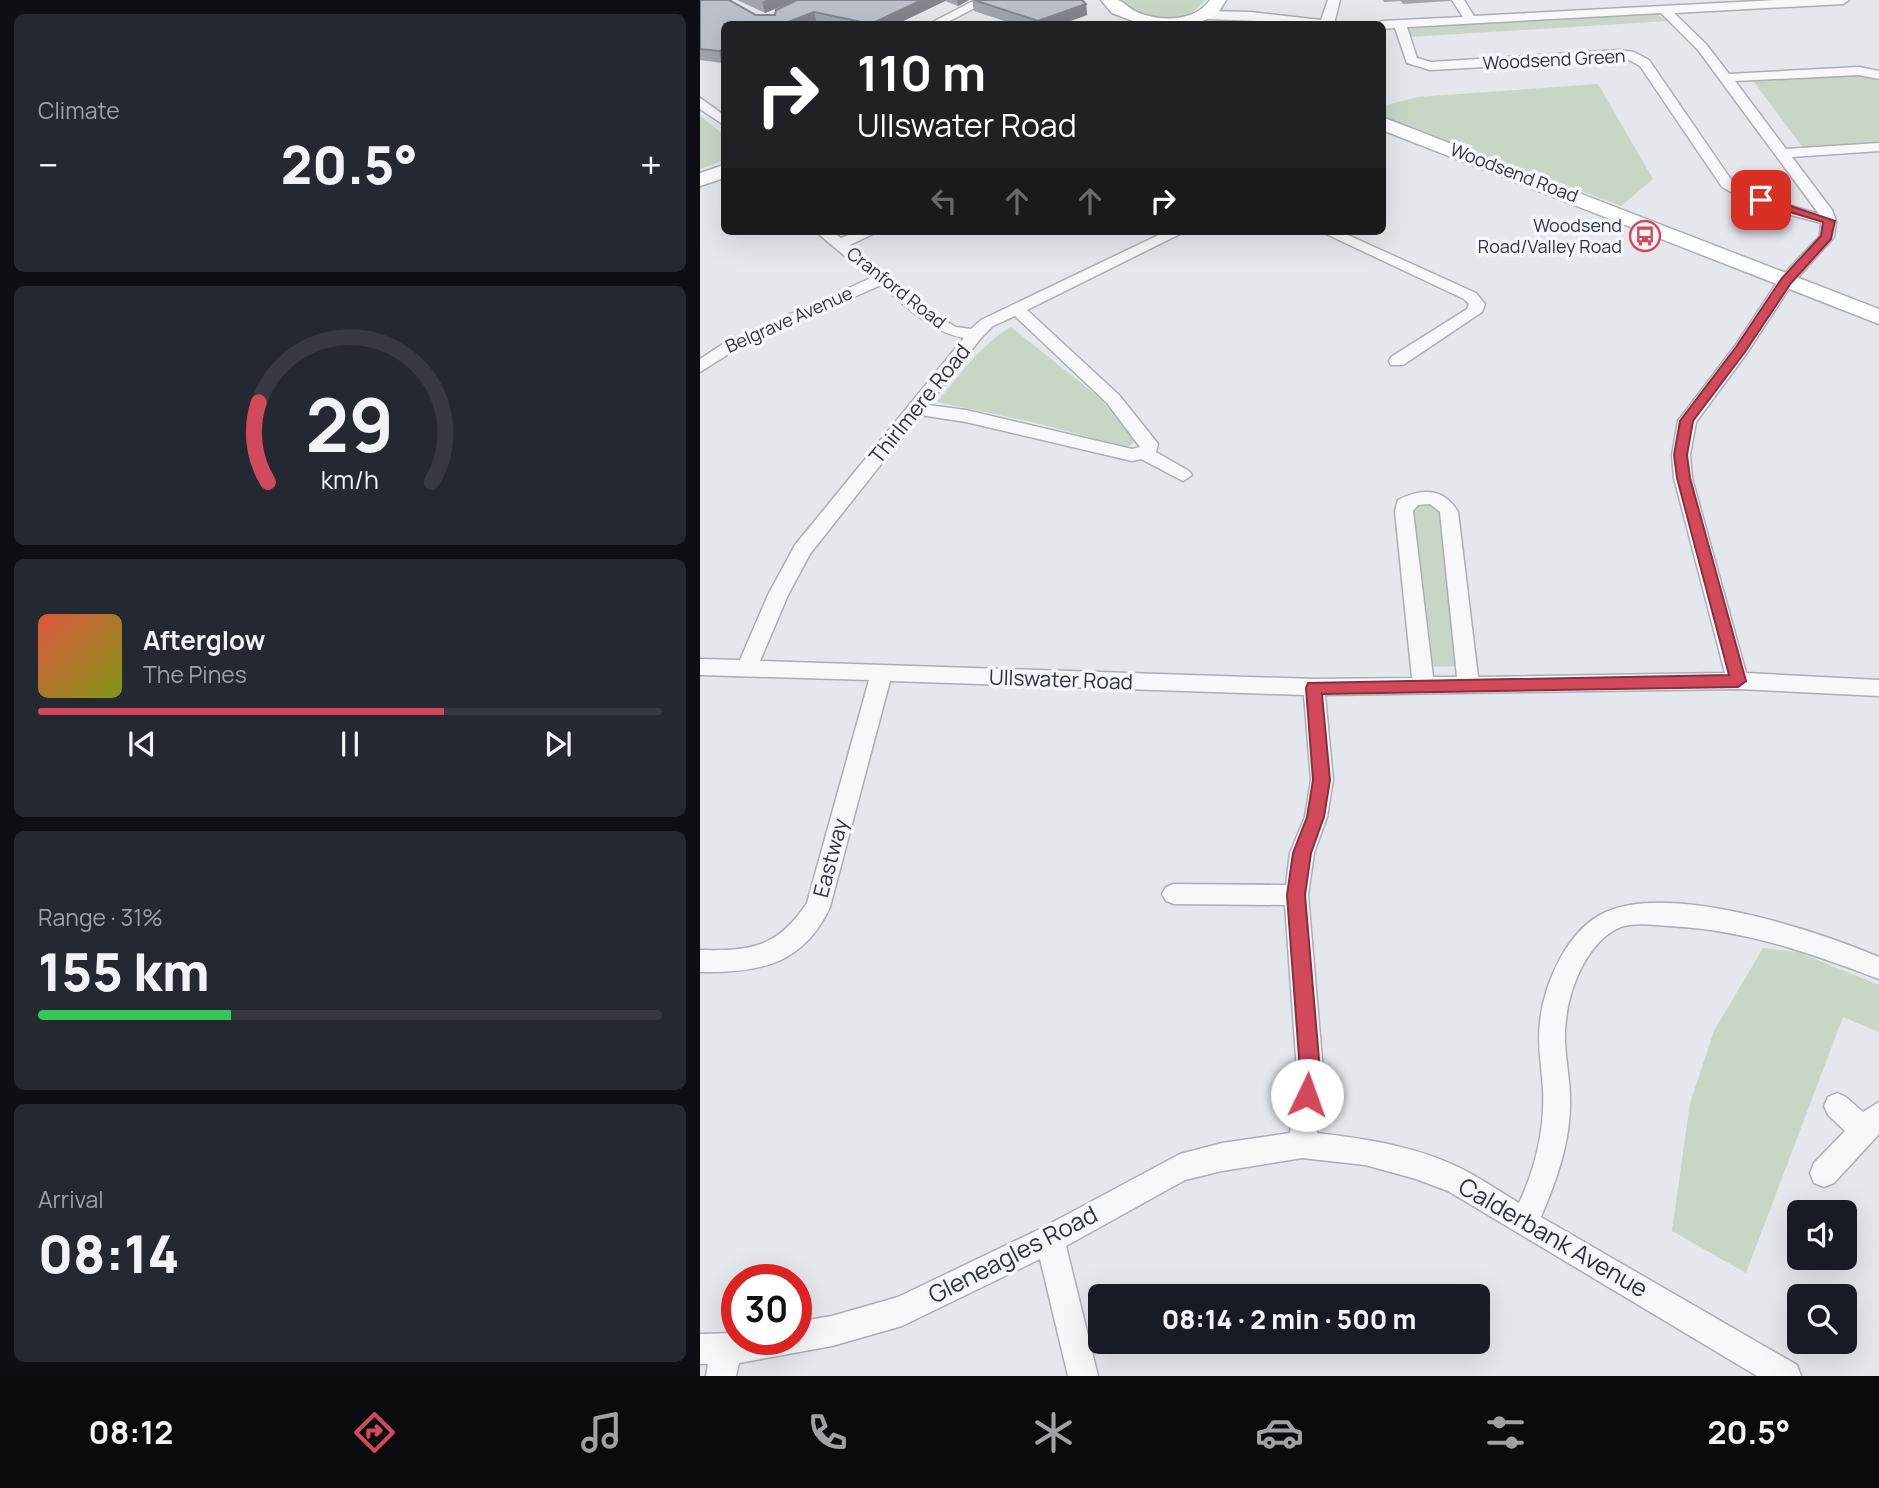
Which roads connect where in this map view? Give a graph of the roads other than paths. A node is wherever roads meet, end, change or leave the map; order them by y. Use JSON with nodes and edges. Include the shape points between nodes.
{"nodes":[{"id":1,"x":984,"y":0,"type":"edge"},
{"id":2,"x":1219,"y":0,"type":"edge"},
{"id":3,"x":1334,"y":0,"type":"edge"},
{"id":4,"x":1458,"y":0,"type":"edge"},
{"id":5,"x":1558,"y":0,"type":"edge"},
{"id":6,"x":1843,"y":0,"type":"edge"},
{"id":7,"x":1735,"y":3,"type":"edge"},
{"id":8,"x":1664,"y":10,"type":"junction"},
{"id":9,"x":1114,"y":13,"type":"edge"},
{"id":10,"x":1251,"y":16,"type":"junction"},
{"id":11,"x":1569,"y":16,"type":"junction"},
{"id":12,"x":1199,"y":19,"type":"edge"},
{"id":13,"x":939,"y":21,"type":"edge"},
{"id":14,"x":1144,"y":21,"type":"edge"},
{"id":15,"x":1298,"y":21,"type":"edge"},
{"id":16,"x":1328,"y":21,"type":"edge"},
{"id":17,"x":1472,"y":22,"type":"junction"},
{"id":18,"x":1386,"y":25,"type":"edge"},
{"id":19,"x":1400,"y":25,"type":"junction"},
{"id":20,"x":1879,"y":75,"type":"edge"},
{"id":21,"x":1723,"y":78,"type":"junction"},
{"id":22,"x":700,"y":102,"type":"edge"},
{"id":23,"x":721,"y":119,"type":"edge"},
{"id":24,"x":1386,"y":127,"type":"edge"},
{"id":25,"x":1879,"y":148,"type":"edge"},
{"id":26,"x":1782,"y":153,"type":"junction"},
{"id":27,"x":721,"y":172,"type":"edge"},
{"id":28,"x":700,"y":180,"type":"edge"},
{"id":29,"x":1829,"y":221,"type":"junction"},
{"id":30,"x":828,"y":235,"type":"edge"},
{"id":31,"x":862,"y":235,"type":"edge"},
{"id":32,"x":1172,"y":235,"type":"edge"},
{"id":33,"x":1336,"y":235,"type":"edge"},
{"id":34,"x":840,"y":244,"type":"junction"},
{"id":35,"x":881,"y":279,"type":"junction"},
{"id":36,"x":1786,"y":281,"type":"junction"},
{"id":37,"x":1017,"y":309,"type":"junction"},
{"id":38,"x":1879,"y":317,"type":"edge"},
{"id":39,"x":975,"y":335,"type":"junction"},
{"id":40,"x":1397,"y":360,"type":"dead end"},
{"id":41,"x":700,"y":367,"type":"edge"},
{"id":42,"x":917,"y":409,"type":"junction"},
{"id":43,"x":1145,"y":453,"type":"junction"},
{"id":44,"x":1184,"y":475,"type":"dead end"},
{"id":45,"x":700,"y":667,"type":"edge"},
{"id":46,"x":747,"y":668,"type":"junction"},
{"id":47,"x":881,"y":674,"type":"junction"},
{"id":48,"x":1738,"y":681,"type":"junction"},
{"id":49,"x":1468,"y":683,"type":"junction"},
{"id":50,"x":1423,"y":684,"type":"junction"},
{"id":51,"x":1314,"y":688,"type":"junction"},
{"id":52,"x":1879,"y":688,"type":"edge"},
{"id":53,"x":1174,"y":894,"type":"dead end"},
{"id":54,"x":1296,"y":895,"type":"junction"},
{"id":55,"x":700,"y":961,"type":"edge"},
{"id":56,"x":1879,"y":968,"type":"edge"},
{"id":57,"x":1837,"y":1106,"type":"dead end"},
{"id":58,"x":1871,"y":1123,"type":"edge"},
{"id":59,"x":1302,"y":1144,"type":"junction"},
{"id":60,"x":1223,"y":1157,"type":"joint"},
{"id":61,"x":1824,"y":1173,"type":"dead end"},
{"id":62,"x":1524,"y":1223,"type":"junction"},
{"id":63,"x":1050,"y":1239,"type":"junction"},
{"id":64,"x":812,"y":1334,"type":"edge"},
{"id":65,"x":1083,"y":1376,"type":"edge"},
{"id":66,"x":1786,"y":1376,"type":"edge"}],
"edges":[{"from":1,"to":13,"type":"street"},
{"from":2,"to":10,"type":"street"},
{"from":2,"to":12,"type":"street"},
{"from":3,"to":16,"type":"street"},
{"from":4,"to":17,"type":"street"},
{"from":5,"to":11,"type":"street"},
{"from":6,"to":7,"type":"street"},
{"from":7,"to":8,"type":"street"},
{"from":8,"to":11,"type":"street"},
{"from":8,"to":21,"type":"street","via":[[1702,47]]},
{"from":9,"to":14,"type":"street"},
{"from":10,"to":12,"type":"street"},
{"from":10,"to":15,"type":"street"},
{"from":11,"to":17,"type":"street"},
{"from":17,"to":19,"type":"street"},
{"from":18,"to":19,"type":"street"},
{"from":19,"to":29,"type":"street","name":"Woodsend Green","via":[[1411,60],[1430,66],[1619,54],[1639,58],[1727,184]]},
{"from":20,"to":21,"type":"street","via":[[1859,71]]},
{"from":21,"to":26,"type":"street"},
{"from":22,"to":23,"type":"street"},
{"from":24,"to":36,"type":"street","name":"Woodsend Road"},
{"from":25,"to":26,"type":"street"},
{"from":26,"to":29,"type":"street"},
{"from":27,"to":28,"type":"street"},
{"from":29,"to":36,"type":"street","via":[[1827,237]]},
{"from":30,"to":34,"type":"street","name":"Cranford Road"},
{"from":31,"to":34,"type":"street"},
{"from":32,"to":37,"type":"street","name":"Thirlmere Road"},
{"from":33,"to":40,"type":"street","via":[[1470,296],[1477,304],[1474,312]]},
{"from":34,"to":35,"type":"street","name":"Cranford Road"},
{"from":35,"to":39,"type":"street","name":"Cranford Road","via":[[939,324]]},
{"from":35,"to":41,"type":"street","name":"Belgrave Avenue","via":[[729,346]]},
{"from":36,"to":38,"type":"street","name":"Woodsend Road"},
{"from":36,"to":48,"type":"street","via":[[1687,421],[1681,455]]},
{"from":37,"to":39,"type":"street","name":"Thirlmere Road","via":[[987,323]]},
{"from":37,"to":43,"type":"street","via":[[1113,399],[1149,444]]},
{"from":39,"to":42,"type":"street","name":"Thirlmere Road"},
{"from":42,"to":43,"type":"street","via":[[1132,455]]},
{"from":42,"to":46,"type":"street","name":"Thirlmere Road","via":[[802,550]]},
{"from":43,"to":44,"type":"street"},
{"from":45,"to":46,"type":"street","name":"Ullswater Road"},
{"from":46,"to":47,"type":"street","name":"Ullswater Road"},
{"from":47,"to":51,"type":"street","name":"Ullswater Road"},
{"from":47,"to":55,"type":"street","name":"Eastway","via":[[818,907],[806,929],[774,953],[728,962]]},
{"from":48,"to":49,"type":"street","name":"Ullswater Road"},
{"from":48,"to":52,"type":"street","name":"Ullswater Road"},
{"from":49,"to":50,"type":"street","name":"Ullswater Road"},
{"from":49,"to":50,"type":"street","via":[[1449,512],[1438,498],[1423,498],[1405,504],[1404,511]]},
{"from":50,"to":51,"type":"street","name":"Ullswater Road"},
{"from":51,"to":54,"type":"street","via":[[1322,780]]},
{"from":53,"to":54,"type":"street"},
{"from":54,"to":59,"type":"street","via":[[1310,1071]]},
{"from":56,"to":62,"type":"street","via":[[1778,931],[1707,916],[1647,914],[1615,918],[1598,929],[1566,975],[1554,1012],[1557,1103],[1552,1142],[1540,1190]]},
{"from":57,"to":58,"type":"street"},
{"from":58,"to":61,"type":"street"},
{"from":59,"to":60,"type":"street","name":"Calderbank Avenue"},
{"from":59,"to":62,"type":"street","name":"Calderbank Avenue","via":[[1416,1164],[1457,1181]]},
{"from":60,"to":63,"type":"street","name":"Gleneagles Road","via":[[1180,1168]]},
{"from":62,"to":66,"type":"street","name":"Calderbank Avenue"},
{"from":63,"to":64,"type":"street","name":"Gleneagles Road","via":[[902,1311]]},
{"from":63,"to":65,"type":"street"}]}
